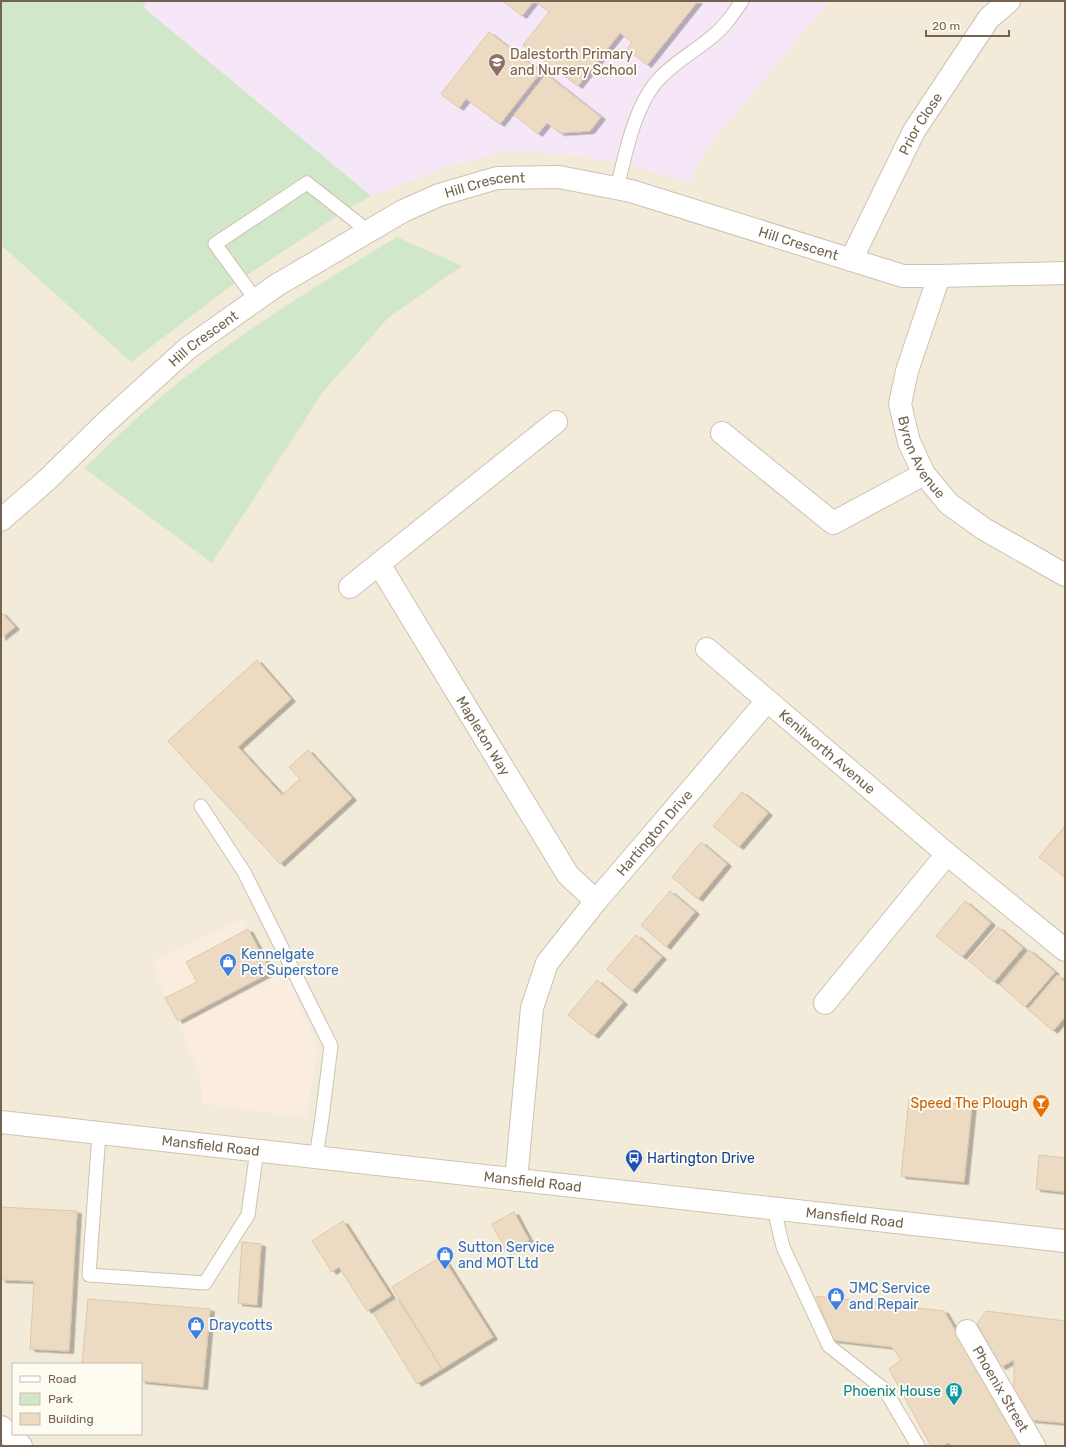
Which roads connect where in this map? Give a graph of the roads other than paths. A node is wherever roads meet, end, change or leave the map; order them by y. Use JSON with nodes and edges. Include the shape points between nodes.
{"nodes":[{"id":1,"x":742,"y":1,"type":"edge"},
{"id":2,"x":1009,"y":1,"type":"edge"},
{"id":3,"x":618,"y":188,"type":"junction"},
{"id":4,"x":368,"y":231,"type":"junction"},
{"id":5,"x":851,"y":260,"type":"junction"},
{"id":6,"x":1065,"y":273,"type":"edge"},
{"id":7,"x":939,"y":276,"type":"junction"},
{"id":8,"x":256,"y":300,"type":"junction"},
{"id":9,"x":556,"y":422,"type":"dead end"},
{"id":10,"x":722,"y":433,"type":"dead end"},
{"id":11,"x":924,"y":474,"type":"junction"},
{"id":12,"x":1,"y":520,"type":"edge"},
{"id":13,"x":379,"y":564,"type":"junction"},
{"id":14,"x":1065,"y":575,"type":"edge"},
{"id":15,"x":350,"y":587,"type":"dead end"},
{"id":16,"x":707,"y":649,"type":"dead end"},
{"id":17,"x":766,"y":701,"type":"junction"},
{"id":18,"x":201,"y":806,"type":"dead end"},
{"id":19,"x":947,"y":854,"type":"junction"},
{"id":20,"x":596,"y":901,"type":"junction"},
{"id":21,"x":1065,"y":950,"type":"edge"},
{"id":22,"x":825,"y":1003,"type":"dead end"},
{"id":23,"x":1,"y":1122,"type":"edge"},
{"id":24,"x":99,"y":1133,"type":"junction"},
{"id":25,"x":257,"y":1150,"type":"junction"},
{"id":26,"x":316,"y":1157,"type":"junction"},
{"id":27,"x":516,"y":1180,"type":"junction"},
{"id":28,"x":774,"y":1209,"type":"junction"},
{"id":29,"x":1065,"y":1241,"type":"edge"},
{"id":30,"x":967,"y":1331,"type":"dead end"},
{"id":31,"x":1,"y":1427,"type":"edge"},
{"id":32,"x":21,"y":1446,"type":"edge"},
{"id":33,"x":918,"y":1446,"type":"edge"},
{"id":34,"x":1034,"y":1446,"type":"edge"}],
"edges":[{"from":1,"to":3,"type":"lane","via":[[727,23],[659,78],[645,98],[628,141]]},
{"from":2,"to":5,"type":"street","name":"Prior Close","via":[[989,18],[914,131]]},
{"from":3,"to":4,"type":"street","name":"Hill Crescent","via":[[559,177],[497,178],[439,195],[403,211]]},
{"from":3,"to":5,"type":"street","name":"Hill Crescent"},
{"from":4,"to":8,"type":"street","name":"Hill Crescent"},
{"from":4,"to":8,"type":"lane","via":[[307,183],[215,244]]},
{"from":5,"to":7,"type":"street","name":"Hill Crescent","via":[[903,276]]},
{"from":6,"to":7,"type":"street","name":"Hill Crescent"},
{"from":7,"to":11,"type":"street","name":"Byron Avenue","via":[[907,371],[900,404],[909,442]]},
{"from":8,"to":12,"type":"street","name":"Hill Crescent","via":[[188,348],[103,425],[48,480]]},
{"from":9,"to":13,"type":"street"},
{"from":10,"to":11,"type":"street","via":[[833,523]]},
{"from":11,"to":14,"type":"street","name":"Byron Avenue","via":[[949,504],[978,525]]},
{"from":13,"to":15,"type":"street"},
{"from":13,"to":20,"type":"street","name":"Mapleton Way","via":[[568,875]]},
{"from":16,"to":17,"type":"street","name":"Kenilworth Avenue"},
{"from":17,"to":19,"type":"street","name":"Kenilworth Avenue"},
{"from":17,"to":20,"type":"street","name":"Hartington Drive"},
{"from":18,"to":26,"type":"lane","via":[[244,872],[331,1046]]},
{"from":19,"to":21,"type":"street","name":"Kenilworth Avenue"},
{"from":19,"to":22,"type":"street"},
{"from":20,"to":27,"type":"street","name":"Hartington Drive","via":[[547,964],[532,1008]]},
{"from":23,"to":24,"type":"street","name":"Mansfield Road"},
{"from":24,"to":25,"type":"street","name":"Mansfield Road"},
{"from":24,"to":25,"type":"lane","via":[[89,1275],[205,1283],[248,1215]]},
{"from":25,"to":26,"type":"street","name":"Mansfield Road"},
{"from":26,"to":27,"type":"street","name":"Mansfield Road"},
{"from":27,"to":28,"type":"street","name":"Mansfield Road"},
{"from":28,"to":29,"type":"street","name":"Mansfield Road"},
{"from":28,"to":33,"type":"lane","via":[[783,1248],[829,1346],[885,1390]]},
{"from":30,"to":34,"type":"street","name":"Phoenix Street"},
{"from":31,"to":32,"type":"street"}]}
